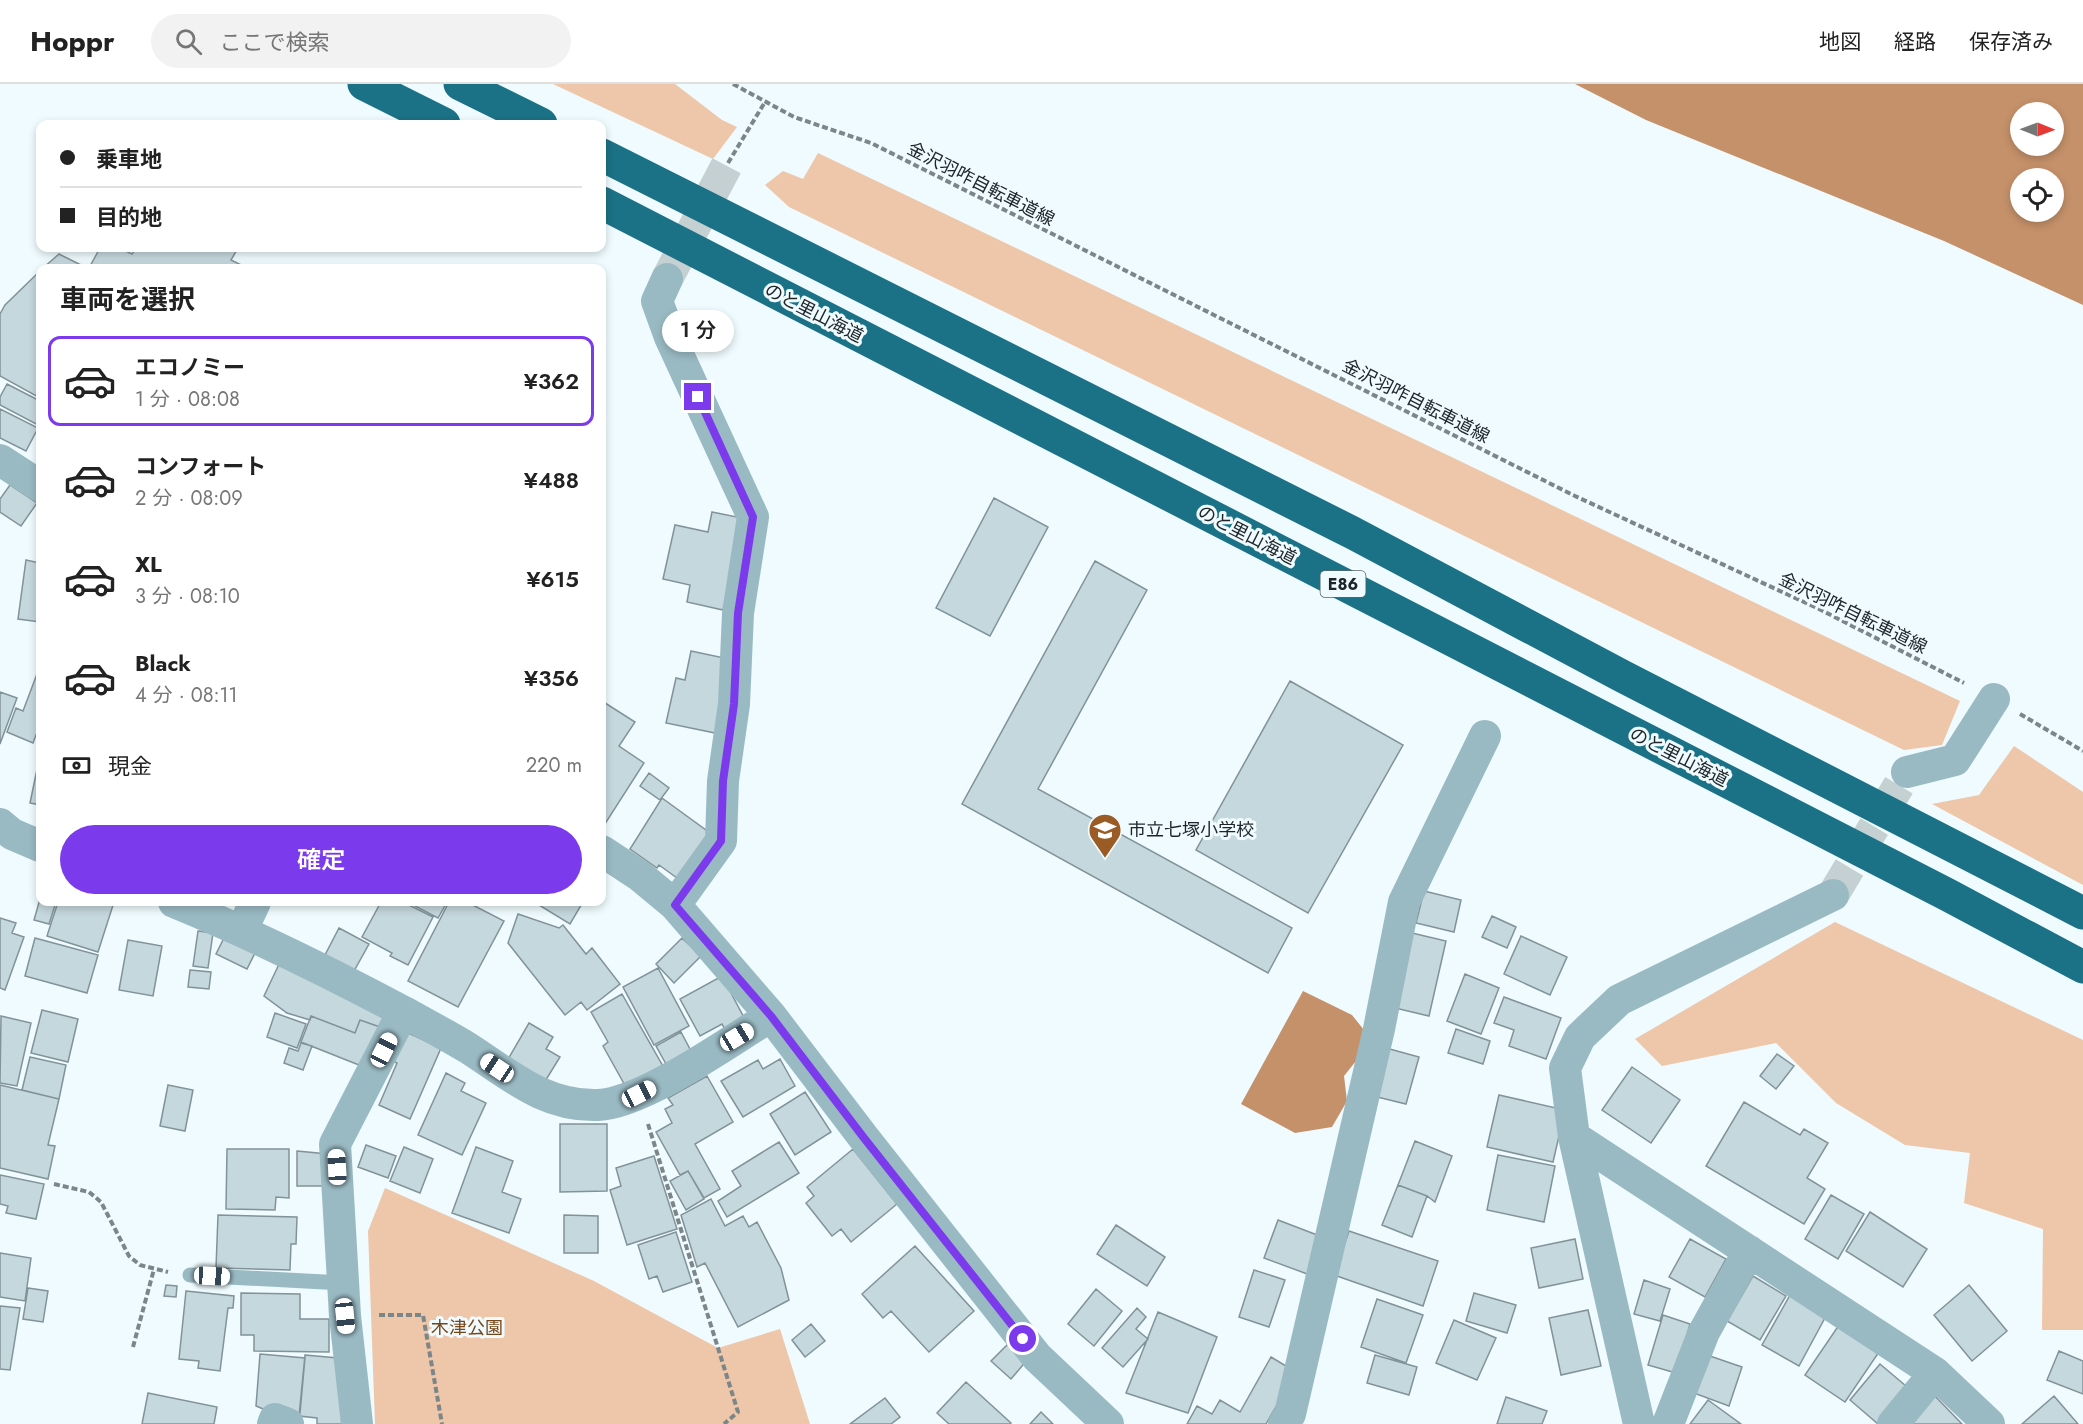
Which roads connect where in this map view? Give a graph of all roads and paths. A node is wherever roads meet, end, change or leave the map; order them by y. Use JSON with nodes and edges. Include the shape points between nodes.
{"nodes":[{"id":1,"x":364,"y":84,"type":"edge"},
{"id":2,"x":460,"y":84,"type":"edge"},
{"id":3,"x":733,"y":84,"type":"edge"},
{"id":4,"x":765,"y":102,"type":"junction"},
{"id":5,"x":436,"y":120,"type":"edge"},
{"id":6,"x":533,"y":120,"type":"edge"},
{"id":7,"x":606,"y":157,"type":"edge"},
{"id":8,"x":728,"y":163,"type":"tunnel mouth"},
{"id":9,"x":606,"y":205,"type":"edge"},
{"id":10,"x":667,"y":279,"type":"tunnel mouth"},
{"id":11,"x":0,"y":460,"type":"edge"},
{"id":12,"x":36,"y":483,"type":"edge"},
{"id":13,"x":1994,"y":699,"type":"junction"},
{"id":14,"x":1485,"y":736,"type":"dead end"},
{"id":15,"x":2083,"y":751,"type":"edge"},
{"id":16,"x":1907,"y":772,"type":"tunnel mouth"},
{"id":17,"x":0,"y":824,"type":"edge"},
{"id":18,"x":36,"y":844,"type":"edge"},
{"id":19,"x":606,"y":854,"type":"edge"},
{"id":20,"x":1833,"y":896,"type":"tunnel mouth"},
{"id":21,"x":675,"y":905,"type":"junction"},
{"id":22,"x":184,"y":906,"type":"edge"},
{"id":23,"x":253,"y":906,"type":"edge"},
{"id":24,"x":2083,"y":913,"type":"edge"},
{"id":25,"x":242,"y":930,"type":"junction"},
{"id":26,"x":2083,"y":967,"type":"edge"},
{"id":27,"x":403,"y":1012,"type":"junction"},
{"id":28,"x":771,"y":1016,"type":"junction"},
{"id":29,"x":639,"y":1094,"type":"junction"},
{"id":30,"x":1574,"y":1137,"type":"junction"},
{"id":31,"x":54,"y":1184,"type":"dead end"},
{"id":32,"x":1749,"y":1251,"type":"junction"},
{"id":33,"x":154,"y":1269,"type":"junction"},
{"id":34,"x":190,"y":1275,"type":"joint"},
{"id":35,"x":343,"y":1283,"type":"junction"},
{"id":36,"x":345,"y":1316,"type":"junction"},
{"id":37,"x":133,"y":1347,"type":"dead end"},
{"id":38,"x":1935,"y":1373,"type":"junction"},
{"id":39,"x":273,"y":1424,"type":"edge"},
{"id":40,"x":288,"y":1424,"type":"edge"},
{"id":41,"x":357,"y":1424,"type":"edge"},
{"id":42,"x":442,"y":1424,"type":"edge"},
{"id":43,"x":724,"y":1424,"type":"edge"},
{"id":44,"x":1108,"y":1424,"type":"edge"},
{"id":45,"x":1284,"y":1424,"type":"edge"},
{"id":46,"x":1639,"y":1424,"type":"edge"},
{"id":47,"x":1668,"y":1424,"type":"edge"},
{"id":48,"x":1893,"y":1424,"type":"edge"},
{"id":49,"x":1989,"y":1424,"type":"edge"}],
"edges":[{"from":1,"to":5,"type":"highway"},
{"from":2,"to":6,"type":"highway"},
{"from":3,"to":4,"type":"path","name":"金沢羽咋自転車道線"},
{"from":4,"to":8,"type":"path"},
{"from":4,"to":13,"type":"path","name":"金沢羽咋自転車道線","via":[[794,117],[871,143],[1565,491],[1819,609]]},
{"from":7,"to":24,"type":"highway","via":[[1353,533],[1632,682]]},
{"from":9,"to":26,"type":"highway","name":"のと里山海道","number":"E86"},
{"from":10,"to":21,"type":"street","via":[[657,301],[670,337],[753,517],[738,613],[721,841]]},
{"from":11,"to":12,"type":"street"},
{"from":13,"to":15,"type":"path","name":"金沢羽咋自転車道線"},
{"from":13,"to":16,"type":"street","via":[[1954,760]]},
{"from":14,"to":45,"type":"street","via":[[1404,902],[1379,1029],[1290,1414]]},
{"from":17,"to":18,"type":"street"},
{"from":19,"to":21,"type":"street"},
{"from":20,"to":30,"type":"street","via":[[1619,1000],[1597,1019],[1580,1037],[1565,1068]]},
{"from":21,"to":28,"type":"street"},
{"from":22,"to":25,"type":"street"},
{"from":23,"to":25,"type":"street"},
{"from":25,"to":27,"type":"street"},
{"from":27,"to":29,"type":"street","via":[[552,1100],[599,1105]]},
{"from":27,"to":35,"type":"street","via":[[335,1144]]},
{"from":28,"to":29,"type":"street"},
{"from":28,"to":44,"type":"street","via":[[1038,1357]]},
{"from":29,"to":43,"type":"path","via":[[738,1412]]},
{"from":30,"to":32,"type":"street"},
{"from":30,"to":46,"type":"street"},
{"from":31,"to":33,"type":"path","via":[[89,1192],[101,1202],[129,1256]]},
{"from":32,"to":38,"type":"street"},
{"from":32,"to":47,"type":"street","via":[[1704,1332]]},
{"from":33,"to":34,"type":"path"},
{"from":33,"to":37,"type":"path"},
{"from":34,"to":35,"type":"lane"},
{"from":35,"to":36,"type":"street"},
{"from":36,"to":41,"type":"street"},
{"from":36,"to":42,"type":"path","via":[[423,1315]]},
{"from":38,"to":48,"type":"street"},
{"from":38,"to":49,"type":"street"},
{"from":39,"to":40,"type":"street","via":[[274,1419]]}]}
